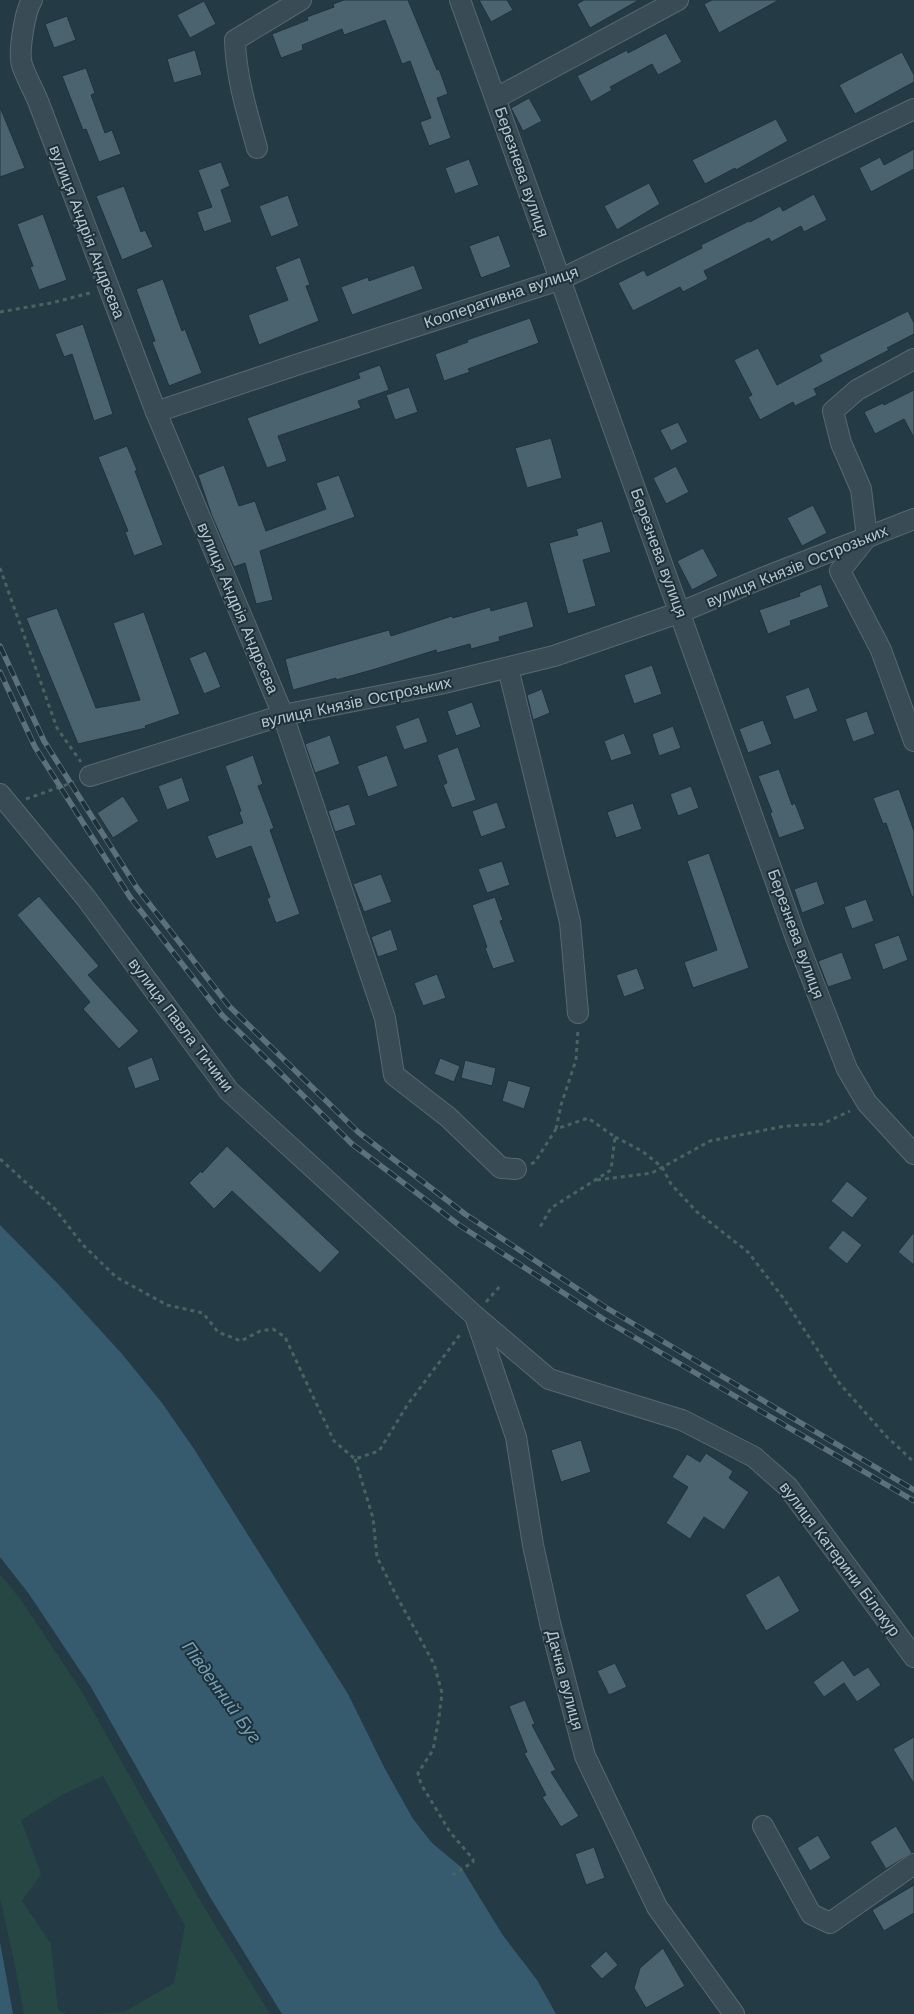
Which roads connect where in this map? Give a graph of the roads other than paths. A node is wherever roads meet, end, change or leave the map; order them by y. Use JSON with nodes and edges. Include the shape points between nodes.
{"nodes":[{"id":1,"x":32,"y":0,"type":"edge"},
{"id":2,"x":301,"y":0,"type":"edge"},
{"id":3,"x":460,"y":0,"type":"edge"},
{"id":4,"x":678,"y":0,"type":"edge"},
{"id":5,"x":496,"y":98,"type":"junction"},
{"id":6,"x":914,"y":109,"type":"edge"},
{"id":7,"x":257,"y":148,"type":"dead end"},
{"id":8,"x":559,"y":280,"type":"junction"},
{"id":9,"x":914,"y":359,"type":"edge"},
{"id":10,"x":156,"y":412,"type":"junction"},
{"id":11,"x":914,"y":519,"type":"edge"},
{"id":12,"x":867,"y":537,"type":"junction"},
{"id":13,"x":681,"y":612,"type":"junction"},
{"id":14,"x":508,"y":668,"type":"junction"},
{"id":15,"x":283,"y":715,"type":"junction"},
{"id":16,"x":914,"y":741,"type":"edge"},
{"id":17,"x":90,"y":776,"type":"road end"},
{"id":18,"x":5,"y":799,"type":"edge"},
{"id":19,"x":578,"y":1013,"type":"road end"},
{"id":20,"x":914,"y":1154,"type":"edge"},
{"id":21,"x":516,"y":1169,"type":"road end"},
{"id":22,"x":474,"y":1315,"type":"junction"},
{"id":23,"x":914,"y":1657,"type":"edge"},
{"id":24,"x":762,"y":1826,"type":"dead end"},
{"id":25,"x":914,"y":1864,"type":"edge"},
{"id":26,"x":734,"y":2014,"type":"edge"}],
"edges":[{"from":1,"to":10,"type":"street","name":"вулиця Андрія Андрєєва","via":[[24,27],[22,63]]},
{"from":2,"to":7,"type":"street","via":[[235,40],[239,79]]},
{"from":3,"to":5,"type":"street","name":"Березнева вулиця"},
{"from":4,"to":5,"type":"street"},
{"from":5,"to":8,"type":"street","name":"Березнева вулиця"},
{"from":6,"to":8,"type":"street","name":"Кооперативна вулиця"},
{"from":8,"to":10,"type":"street","name":"Кооперативна вулиця"},
{"from":8,"to":13,"type":"street","name":"Березнева вулиця"},
{"from":9,"to":12,"type":"street","via":[[856,390],[833,410],[841,443],[860,489]]},
{"from":10,"to":15,"type":"street","name":"вулиця Андрія Андрєєва"},
{"from":11,"to":12,"type":"street","name":"вулиця Князів Острозьких"},
{"from":12,"to":13,"type":"street","name":"вулиця Князів Острозьких"},
{"from":12,"to":16,"type":"street","via":[[840,571],[881,650]]},
{"from":13,"to":14,"type":"street","name":"вулиця Князів Острозьких","via":[[554,656]]},
{"from":13,"to":20,"type":"street","name":"Березнева вулиця","via":[[796,938],[847,1069],[867,1103]]},
{"from":14,"to":15,"type":"street","name":"вулиця Князів Острозьких"},
{"from":14,"to":19,"type":"street","via":[[570,922]]},
{"from":15,"to":17,"type":"street","name":"вулиця Князів Острозьких"},
{"from":15,"to":21,"type":"street","name":"вулиця Андрія Андрєєва","via":[[385,1018],[394,1075],[448,1117],[501,1168]]},
{"from":18,"to":22,"type":"street","name":"вулиця Павла Тичини","via":[[86,898],[229,1090]]},
{"from":22,"to":23,"type":"street","name":"вулиця Катерини Білокур","via":[[549,1379],[682,1420],[754,1457],[788,1487]]},
{"from":22,"to":26,"type":"street","name":"Дачна вулиця","via":[[516,1438],[548,1613],[585,1756],[657,1907]]},
{"from":24,"to":25,"type":"street","via":[[811,1914],[830,1923]]}]}
